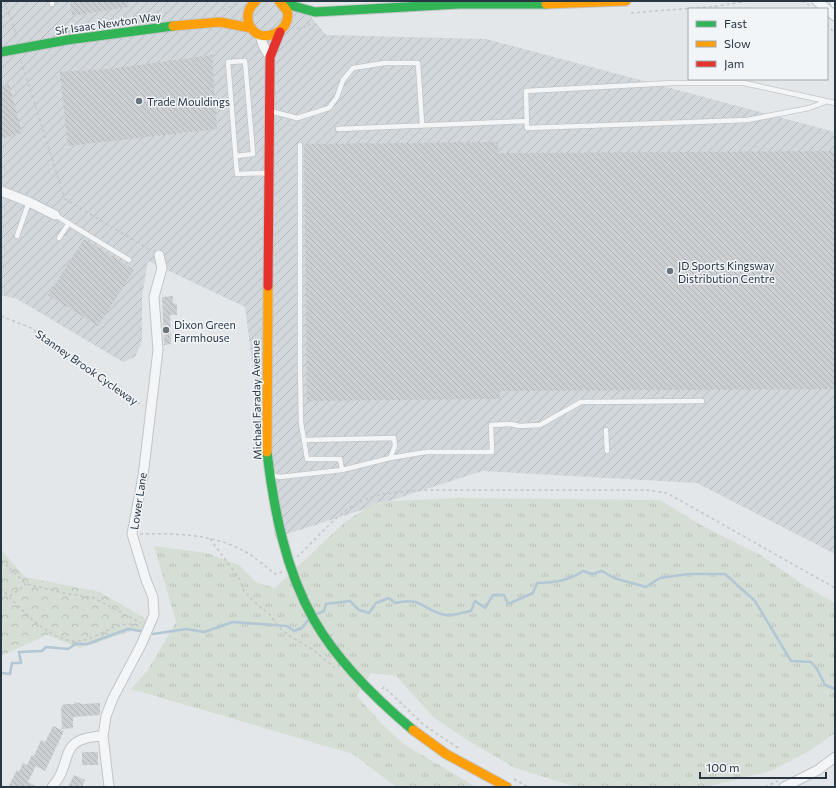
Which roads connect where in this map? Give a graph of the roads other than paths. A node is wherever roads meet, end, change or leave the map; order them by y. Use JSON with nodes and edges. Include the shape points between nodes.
{"nodes":[{"id":1,"x":626,"y":1,"type":"edge"},
{"id":2,"x":817,"y":1,"type":"edge"},
{"id":3,"x":280,"y":2,"type":"edge"},
{"id":4,"x":253,"y":3,"type":"edge"},
{"id":5,"x":825,"y":8,"type":"edge"},
{"id":6,"x":316,"y":12,"type":"junction"},
{"id":7,"x":220,"y":22,"type":"junction"},
{"id":8,"x":251,"y":28,"type":"junction"},
{"id":9,"x":282,"y":29,"type":"junction"},
{"id":10,"x":260,"y":35,"type":"junction"},
{"id":11,"x":1,"y":52,"type":"edge"},
{"id":12,"x":270,"y":57,"type":"junction"},
{"id":13,"x":825,"y":102,"type":"junction"},
{"id":14,"x":835,"y":103,"type":"edge"},
{"id":15,"x":270,"y":112,"type":"junction"},
{"id":16,"x":527,"y":121,"type":"junction"},
{"id":17,"x":422,"y":124,"type":"junction"},
{"id":18,"x":338,"y":129,"type":"dead end"},
{"id":19,"x":300,"y":144,"type":"dead end"},
{"id":20,"x":236,"y":156,"type":"junction"},
{"id":21,"x":270,"y":175,"type":"junction"},
{"id":22,"x":1,"y":191,"type":"edge"},
{"id":23,"x":29,"y":202,"type":"junction"},
{"id":24,"x":55,"y":215,"type":"joint"},
{"id":25,"x":69,"y":223,"type":"junction"},
{"id":26,"x":17,"y":236,"type":"dead end"},
{"id":27,"x":59,"y":238,"type":"dead end"},
{"id":28,"x":159,"y":255,"type":"road end"},
{"id":29,"x":129,"y":260,"type":"dead end"},
{"id":30,"x":702,"y":401,"type":"dead end"},
{"id":31,"x":606,"y":430,"type":"dead end"},
{"id":32,"x":304,"y":440,"type":"junction"},
{"id":33,"x":607,"y":451,"type":"dead end"},
{"id":34,"x":390,"y":458,"type":"junction"},
{"id":35,"x":342,"y":470,"type":"junction"},
{"id":36,"x":269,"y":475,"type":"junction"},
{"id":37,"x":103,"y":736,"type":"junction"},
{"id":38,"x":835,"y":756,"type":"edge"},
{"id":39,"x":52,"y":787,"type":"edge"},
{"id":40,"x":109,"y":787,"type":"edge"},
{"id":41,"x":507,"y":787,"type":"edge"},
{"id":42,"x":784,"y":787,"type":"edge"}],
"edges":[{"from":1,"to":6,"type":"main road","via":[[578,4],[458,4]]},
{"from":2,"to":5,"type":"street"},
{"from":3,"to":6,"type":"main road"},
{"from":3,"to":9,"type":"main road","via":[[287,14]]},
{"from":4,"to":7,"type":"main road","name":"Sir Isaac Newton Way"},
{"from":4,"to":8,"type":"main road","via":[[247,16]]},
{"from":6,"to":9,"type":"main road"},
{"from":7,"to":8,"type":"main road","name":"Sir Isaac Newton Way"},
{"from":7,"to":11,"type":"main road","name":"Sir Isaac Newton Way","via":[[118,33]]},
{"from":8,"to":10,"type":"main road"},
{"from":9,"to":10,"type":"main road","via":[[270,37]]},
{"from":9,"to":12,"type":"main road"},
{"from":10,"to":12,"type":"street"},
{"from":12,"to":15,"type":"main road","name":"Michael Faraday Avenue"},
{"from":13,"to":14,"type":"lane"},
{"from":13,"to":16,"type":"lane","via":[[809,108],[747,120],[527,128]]},
{"from":13,"to":16,"type":"lane","via":[[744,83],[526,91]]},
{"from":15,"to":17,"type":"lane","via":[[296,118],[329,108],[337,97],[343,80],[353,68],[385,63],[418,63]]},
{"from":15,"to":21,"type":"main road","name":"Michael Faraday Avenue"},
{"from":16,"to":17,"type":"lane"},
{"from":17,"to":18,"type":"lane"},
{"from":19,"to":32,"type":"lane","via":[[300,370],[301,423]]},
{"from":20,"to":20,"type":"lane","via":[[228,62],[245,61],[253,154]]},
{"from":20,"to":21,"type":"lane","via":[[237,174]]},
{"from":21,"to":36,"type":"main road","name":"Michael Faraday Avenue","via":[[266,444]]},
{"from":22,"to":23,"type":"street"},
{"from":23,"to":24,"type":"street"},
{"from":23,"to":26,"type":"lane"},
{"from":24,"to":25,"type":"lane"},
{"from":25,"to":27,"type":"lane"},
{"from":25,"to":29,"type":"lane"},
{"from":28,"to":37,"type":"street","name":"Lower Lane","via":[[162,268],[154,297],[158,350],[132,534],[153,597],[154,615],[112,698]]},
{"from":30,"to":34,"type":"lane","via":[[581,402],[540,426],[491,425],[492,452],[426,452]]},
{"from":31,"to":33,"type":"lane"},
{"from":32,"to":34,"type":"lane","via":[[394,438],[395,446]]},
{"from":32,"to":35,"type":"lane","via":[[307,459],[340,458]]},
{"from":34,"to":35,"type":"lane"},
{"from":35,"to":36,"type":"lane","via":[[280,477]]},
{"from":36,"to":41,"type":"main road","name":"Michael Faraday Avenue","via":[[290,564],[310,613],[348,666],[398,718],[439,749]]},
{"from":37,"to":39,"type":"street","via":[[87,737],[74,744]]},
{"from":37,"to":40,"type":"street","name":"Lower Lane"},
{"from":38,"to":42,"type":"street","via":[[818,770]]}]}
